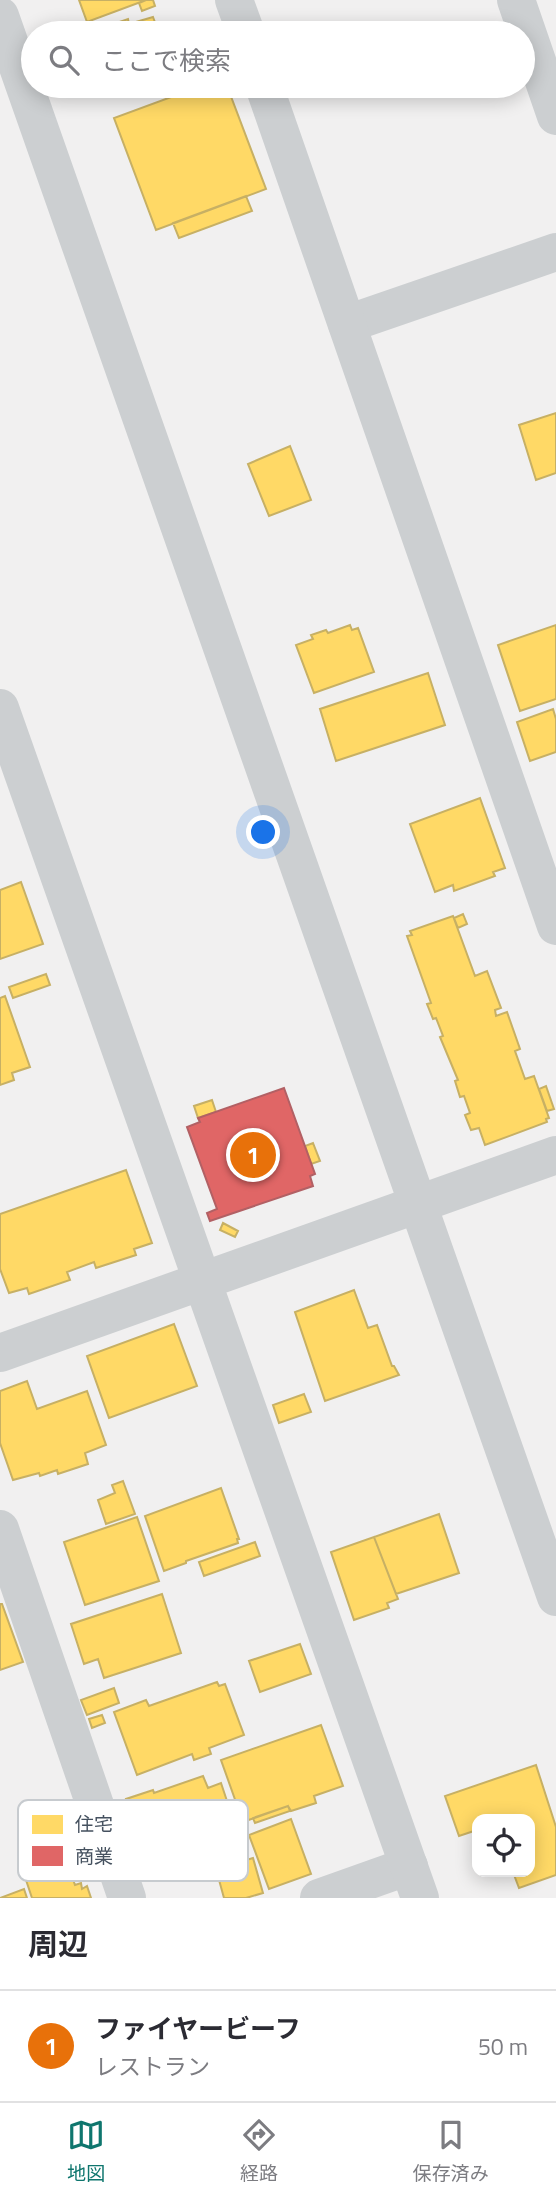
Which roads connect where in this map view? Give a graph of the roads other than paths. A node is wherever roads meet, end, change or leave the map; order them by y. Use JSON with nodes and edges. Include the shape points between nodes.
{"nodes":[{"id":1,"x":234,"y":0,"type":"edge"},
{"id":2,"x":516,"y":0,"type":"edge"},
{"id":3,"x":0,"y":16,"type":"edge"},
{"id":4,"x":242,"y":21,"type":"edge"},
{"id":5,"x":523,"y":21,"type":"edge"},
{"id":6,"x":535,"y":55,"type":"edge"},
{"id":7,"x":21,"y":76,"type":"edge"},
{"id":8,"x":29,"y":98,"type":"edge"},
{"id":9,"x":268,"y":98,"type":"edge"},
{"id":10,"x":556,"y":116,"type":"edge"},
{"id":11,"x":556,"y":252,"type":"edge"},
{"id":12,"x":346,"y":324,"type":"junction"},
{"id":13,"x":0,"y":708,"type":"edge"},
{"id":14,"x":556,"y":926,"type":"edge"},
{"id":15,"x":556,"y":1155,"type":"edge"},
{"id":16,"x":417,"y":1204,"type":"junction"},
{"id":17,"x":203,"y":1280,"type":"junction"},
{"id":18,"x":0,"y":1353,"type":"edge"},
{"id":19,"x":0,"y":1529,"type":"edge"},
{"id":20,"x":556,"y":1597,"type":"edge"},
{"id":21,"x":93,"y":1800,"type":"edge"},
{"id":22,"x":121,"y":1881,"type":"edge"},
{"id":23,"x":415,"y":1882,"type":"edge"},
{"id":24,"x":127,"y":1898,"type":"edge"},
{"id":25,"x":319,"y":1898,"type":"edge"}],
"edges":[{"from":1,"to":4,"type":"street"},
{"from":2,"to":5,"type":"street"},
{"from":3,"to":7,"type":"street"},
{"from":6,"to":10,"type":"street"},
{"from":8,"to":16,"type":"street"},
{"from":9,"to":12,"type":"street"},
{"from":11,"to":12,"type":"street"},
{"from":12,"to":14,"type":"street"},
{"from":13,"to":17,"type":"street"},
{"from":15,"to":16,"type":"street"},
{"from":16,"to":17,"type":"street"},
{"from":16,"to":20,"type":"street"},
{"from":17,"to":18,"type":"street"},
{"from":17,"to":23,"type":"street"},
{"from":19,"to":21,"type":"street"},
{"from":22,"to":24,"type":"street"},
{"from":23,"to":25,"type":"street"}]}
